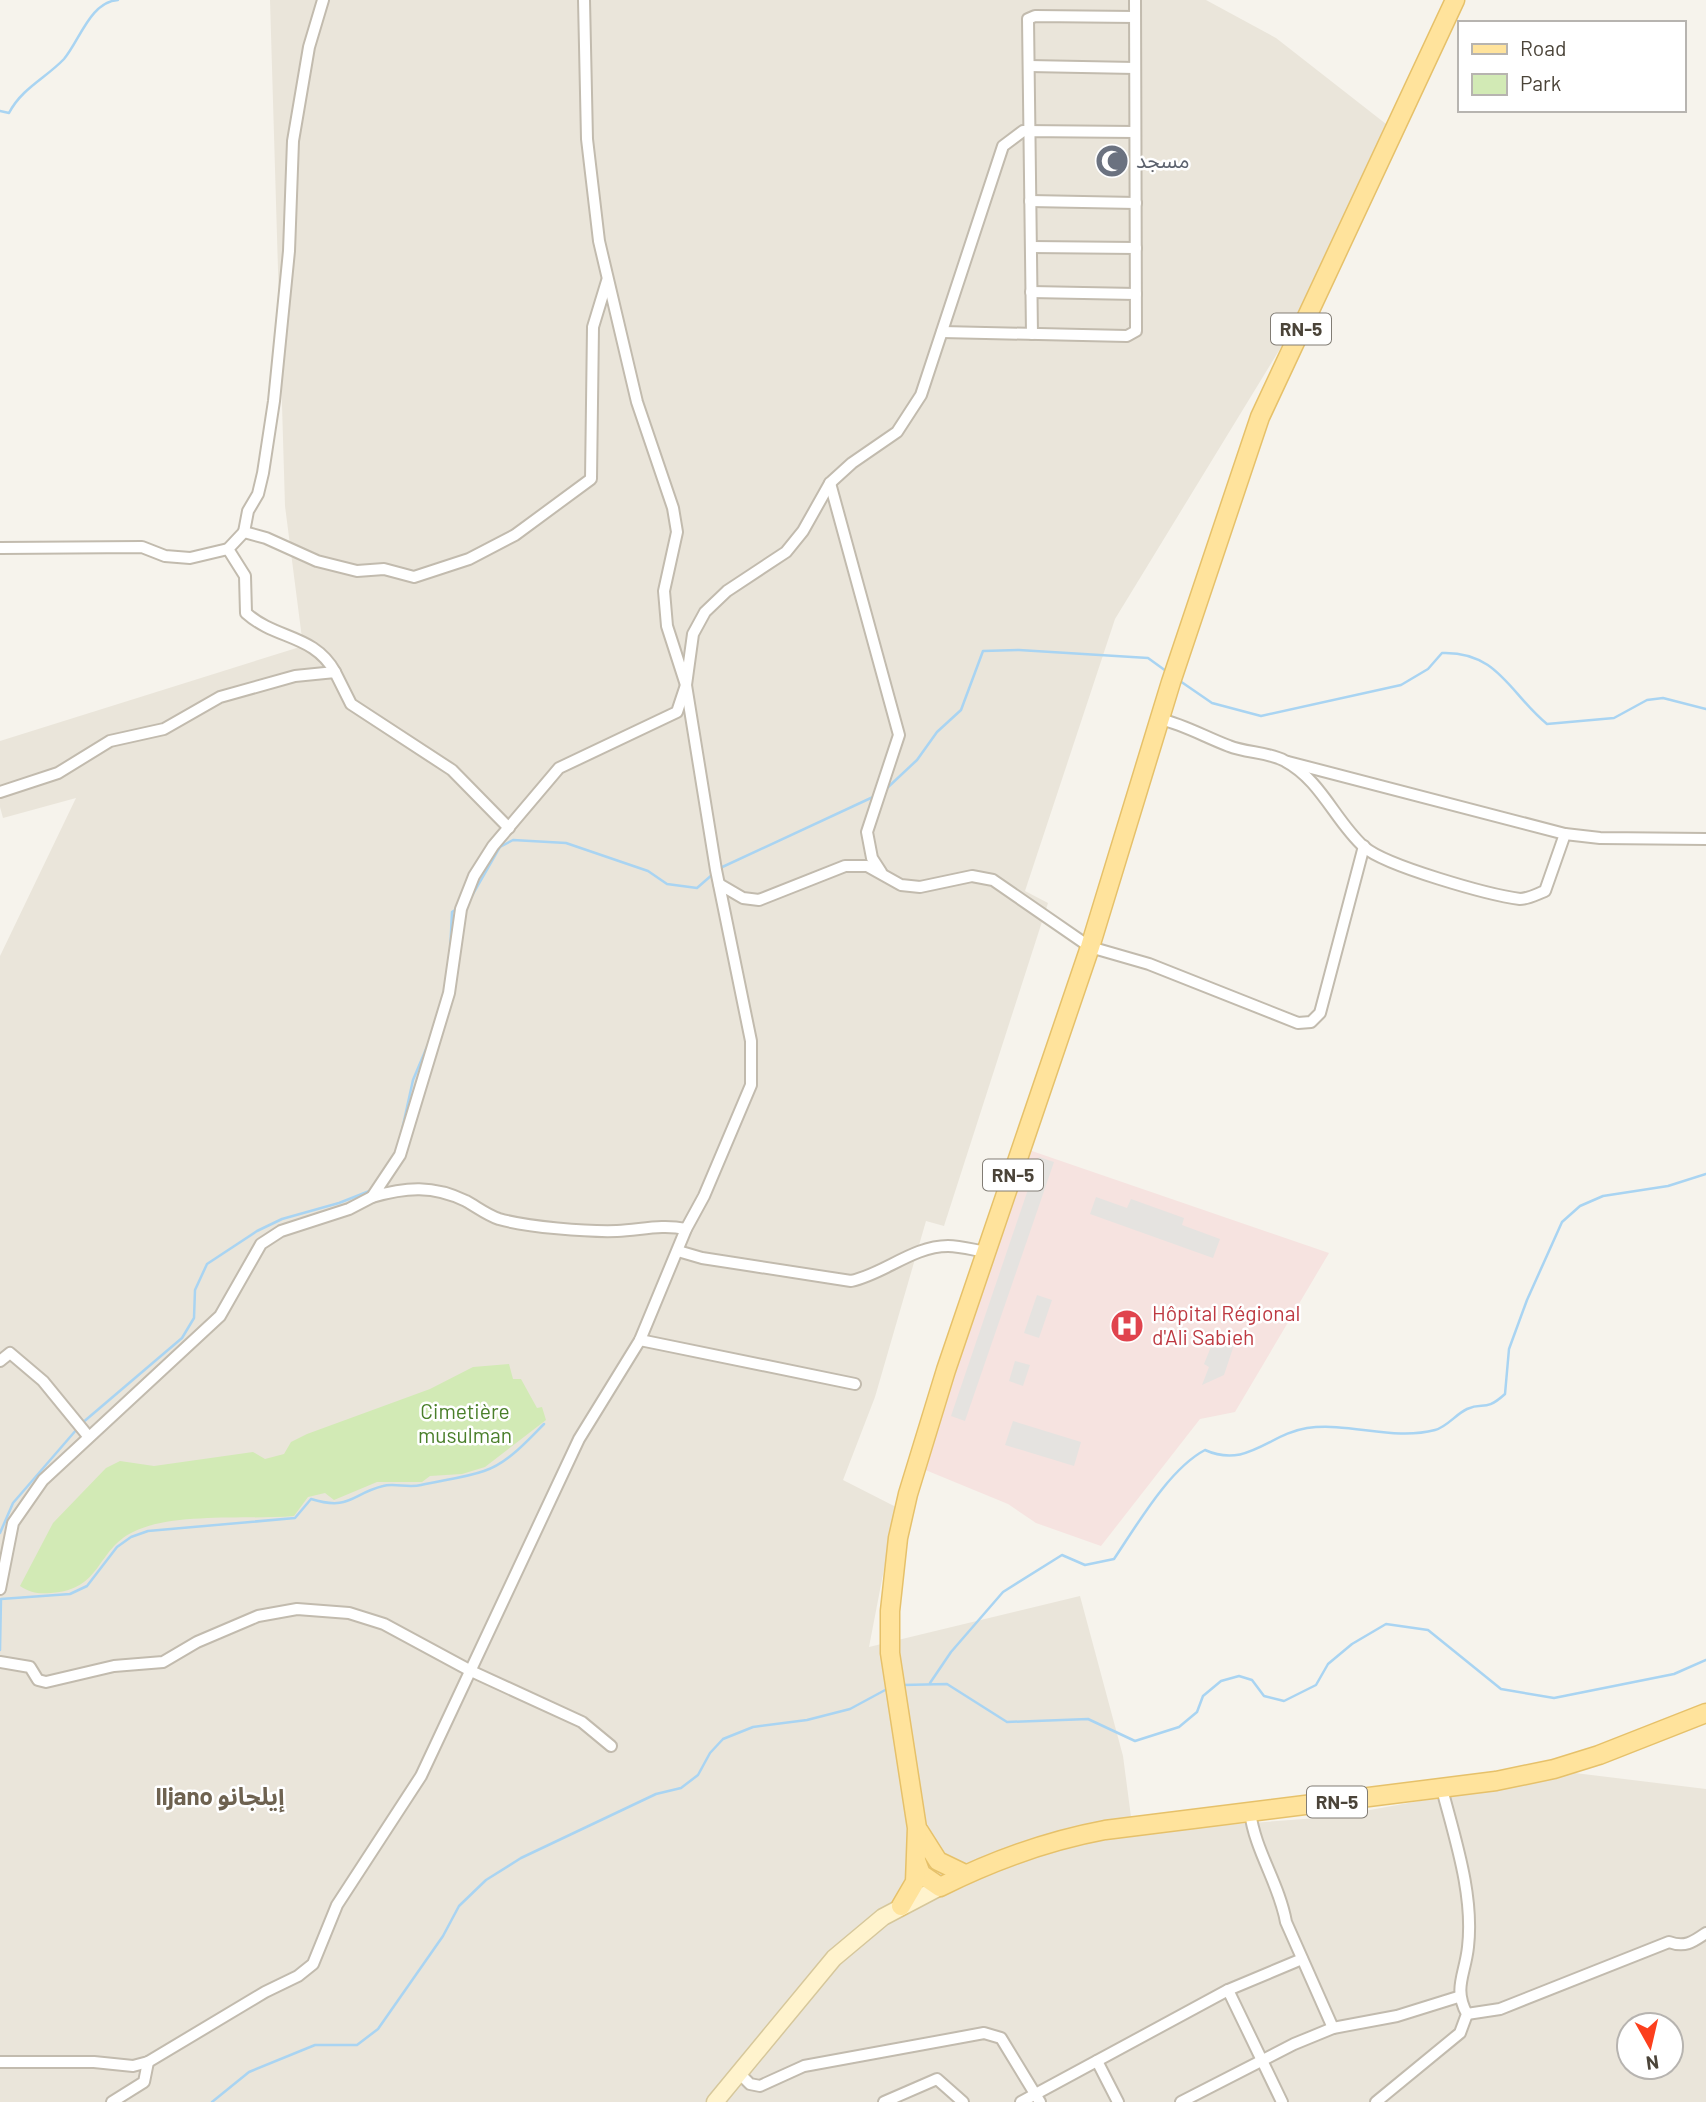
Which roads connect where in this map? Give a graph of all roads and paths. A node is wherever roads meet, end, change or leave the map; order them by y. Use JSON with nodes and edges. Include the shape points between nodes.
{"nodes":[{"id":1,"x":323,"y":0,"type":"edge"},
{"id":2,"x":584,"y":0,"type":"edge"},
{"id":3,"x":1135,"y":0,"type":"edge"},
{"id":4,"x":1455,"y":0,"type":"edge"},
{"id":5,"x":1135,"y":17,"type":"junction"},
{"id":6,"x":1029,"y":66,"type":"junction"},
{"id":7,"x":1135,"y":68,"type":"junction"},
{"id":8,"x":1030,"y":131,"type":"junction"},
{"id":9,"x":1135,"y":132,"type":"junction"},
{"id":10,"x":1030,"y":201,"type":"junction"},
{"id":11,"x":1136,"y":203,"type":"junction"},
{"id":12,"x":1031,"y":247,"type":"junction"},
{"id":13,"x":1136,"y":248,"type":"junction"},
{"id":14,"x":608,"y":278,"type":"junction"},
{"id":15,"x":1031,"y":292,"type":"junction"},
{"id":16,"x":1136,"y":294,"type":"junction"},
{"id":17,"x":943,"y":332,"type":"junction"},
{"id":18,"x":1031,"y":334,"type":"junction"},
{"id":19,"x":830,"y":483,"type":"junction"},
{"id":20,"x":244,"y":531,"type":"junction"},
{"id":21,"x":0,"y":548,"type":"edge"},
{"id":22,"x":228,"y":549,"type":"junction"},
{"id":23,"x":335,"y":672,"type":"junction"},
{"id":24,"x":685,"y":685,"type":"junction"},
{"id":25,"x":1160,"y":719,"type":"junction"},
{"id":26,"x":1285,"y":761,"type":"junction"},
{"id":27,"x":0,"y":792,"type":"edge"},
{"id":28,"x":509,"y":828,"type":"junction"},
{"id":29,"x":1565,"y":834,"type":"junction"},
{"id":30,"x":1706,"y":839,"type":"edge"},
{"id":31,"x":1364,"y":846,"type":"junction"},
{"id":32,"x":883,"y":875,"type":"junction"},
{"id":33,"x":719,"y":884,"type":"junction"},
{"id":34,"x":1090,"y":947,"type":"junction"},
{"id":35,"x":372,"y":1197,"type":"junction"},
{"id":36,"x":686,"y":1229,"type":"junction"},
{"id":37,"x":678,"y":1251,"type":"junction"},
{"id":38,"x":986,"y":1252,"type":"junction"},
{"id":39,"x":640,"y":1340,"type":"junction"},
{"id":40,"x":0,"y":1361,"type":"edge"},
{"id":41,"x":855,"y":1384,"type":"dead end"},
{"id":42,"x":88,"y":1436,"type":"junction"},
{"id":43,"x":1,"y":1574,"type":"edge"},
{"id":44,"x":0,"y":1588,"type":"edge"},
{"id":45,"x":0,"y":1662,"type":"edge"},
{"id":46,"x":471,"y":1671,"type":"junction"},
{"id":47,"x":1706,"y":1713,"type":"edge"},
{"id":48,"x":611,"y":1746,"type":"dead end"},
{"id":49,"x":1442,"y":1789,"type":"junction"},
{"id":50,"x":1250,"y":1812,"type":"junction"},
{"id":51,"x":917,"y":1828,"type":"junction"},
{"id":52,"x":917,"y":1863,"type":"junction"},
{"id":53,"x":965,"y":1874,"type":"junction"},
{"id":54,"x":940,"y":1887,"type":"junction"},
{"id":55,"x":901,"y":1906,"type":"junction"},
{"id":56,"x":1706,"y":1933,"type":"edge"},
{"id":57,"x":1302,"y":1959,"type":"junction"},
{"id":58,"x":1228,"y":1990,"type":"junction"},
{"id":59,"x":1458,"y":1997,"type":"junction"},
{"id":60,"x":1467,"y":2014,"type":"junction"},
{"id":61,"x":1333,"y":2028,"type":"junction"},
{"id":62,"x":1097,"y":2061,"type":"junction"},
{"id":63,"x":1260,"y":2061,"type":"junction"},
{"id":64,"x":0,"y":2062,"type":"edge"},
{"id":65,"x":148,"y":2062,"type":"junction"},
{"id":66,"x":739,"y":2073,"type":"junction"},
{"id":67,"x":1038,"y":2098,"type":"edge"},
{"id":68,"x":112,"y":2102,"type":"edge"},
{"id":69,"x":715,"y":2102,"type":"edge"},
{"id":70,"x":884,"y":2102,"type":"edge"},
{"id":71,"x":963,"y":2102,"type":"edge"},
{"id":72,"x":1021,"y":2102,"type":"edge"},
{"id":73,"x":1118,"y":2102,"type":"edge"},
{"id":74,"x":1181,"y":2102,"type":"edge"},
{"id":75,"x":1282,"y":2102,"type":"edge"},
{"id":76,"x":1376,"y":2102,"type":"edge"}],
"edges":[{"from":1,"to":20,"type":"street","via":[[309,47],[293,141],[289,251],[276,387],[263,474]]},
{"from":2,"to":14,"type":"street","via":[[587,139]]},
{"from":3,"to":5,"type":"street"},
{"from":4,"to":25,"type":"main road","number":"RN-5","via":[[1260,417]]},
{"from":5,"to":6,"type":"street","via":[[1028,19]]},
{"from":5,"to":7,"type":"street"},
{"from":6,"to":7,"type":"street"},
{"from":6,"to":8,"type":"street"},
{"from":7,"to":9,"type":"street"},
{"from":8,"to":9,"type":"street"},
{"from":8,"to":10,"type":"street"},
{"from":8,"to":17,"type":"street","via":[[1003,146]]},
{"from":9,"to":11,"type":"street"},
{"from":10,"to":11,"type":"street"},
{"from":10,"to":12,"type":"street"},
{"from":11,"to":13,"type":"street"},
{"from":12,"to":13,"type":"street"},
{"from":12,"to":15,"type":"street"},
{"from":13,"to":16,"type":"street"},
{"from":14,"to":20,"type":"street","via":[[593,327],[591,479],[515,535],[469,559],[414,577],[317,561]]},
{"from":14,"to":24,"type":"street","via":[[642,421],[673,508],[675,552],[664,591],[667,626]]},
{"from":15,"to":16,"type":"street"},
{"from":15,"to":18,"type":"street"},
{"from":16,"to":18,"type":"street","via":[[1136,331],[1127,336]]},
{"from":17,"to":18,"type":"street"},
{"from":17,"to":19,"type":"street","via":[[921,395],[897,432]]},
{"from":19,"to":24,"type":"street","via":[[786,552],[727,591],[705,612],[689,649]]},
{"from":19,"to":32,"type":"street","via":[[899,735],[867,832],[872,858]]},
{"from":20,"to":22,"type":"street"},
{"from":21,"to":22,"type":"street","via":[[142,547],[165,556],[190,558]]},
{"from":22,"to":23,"type":"street","via":[[244,576],[246,613],[324,654]]},
{"from":23,"to":27,"type":"street","via":[[295,676],[220,697],[164,729],[110,741],[58,773]]},
{"from":23,"to":28,"type":"street","via":[[351,704],[452,770]]},
{"from":24,"to":28,"type":"street","via":[[677,712],[559,768]]},
{"from":24,"to":33,"type":"street"},
{"from":25,"to":26,"type":"street","via":[[1230,747]]},
{"from":25,"to":34,"type":"main road","number":"RN-5"},
{"from":26,"to":29,"type":"street"},
{"from":26,"to":31,"type":"street","via":[[1320,790]]},
{"from":28,"to":35,"type":"street","via":[[474,876],[461,909],[454,969],[439,1032],[400,1155]]},
{"from":29,"to":30,"type":"street"},
{"from":29,"to":31,"type":"street","via":[[1545,891],[1523,899],[1435,878],[1377,856]]},
{"from":31,"to":34,"type":"street","via":[[1320,1013],[1311,1022],[1298,1023],[1149,964]]},
{"from":32,"to":33,"type":"street","via":[[867,866],[845,866],[759,900],[743,898]]},
{"from":32,"to":34,"type":"street","via":[[901,886],[920,887],[972,876],[993,880]]},
{"from":33,"to":36,"type":"street","via":[[753,1069],[746,1096]]},
{"from":34,"to":38,"type":"main road","number":"RN-5"},
{"from":35,"to":36,"type":"street","via":[[401,1188],[424,1188],[447,1193],[509,1221],[617,1231],[664,1225]]},
{"from":35,"to":42,"type":"street","via":[[269,1237],[220,1315]]},
{"from":36,"to":37,"type":"street"},
{"from":37,"to":38,"type":"street","via":[[850,1281],[947,1246]]},
{"from":37,"to":39,"type":"street"},
{"from":38,"to":51,"type":"main road","number":"RN-5","via":[[946,1370],[898,1538],[890,1611],[893,1674]]},
{"from":39,"to":41,"type":"street"},
{"from":39,"to":46,"type":"street","via":[[579,1439]]},
{"from":40,"to":42,"type":"street","via":[[10,1353],[43,1381]]},
{"from":42,"to":43,"type":"street","via":[[43,1480],[13,1523]]},
{"from":43,"to":44,"type":"street"},
{"from":45,"to":46,"type":"street","via":[[30,1667],[38,1680],[46,1682],[127,1664],[163,1662],[258,1616],[316,1609],[384,1624]]},
{"from":46,"to":48,"type":"street","via":[[582,1722]]},
{"from":46,"to":65,"type":"street","via":[[421,1776],[337,1905],[313,1964]]},
{"from":47,"to":49,"type":"main road","number":"RN-5","via":[[1554,1769]]},
{"from":49,"to":50,"type":"main road","number":"RN-5"},
{"from":49,"to":59,"type":"street","via":[[1467,1904],[1468,1946]]},
{"from":50,"to":53,"type":"main road","number":"RN-5","via":[[1062,1838]]},
{"from":50,"to":57,"type":"street","via":[[1253,1836]]},
{"from":51,"to":52,"type":"main road","number":"RN-5"},
{"from":51,"to":53,"type":"main road","number":"RN-5","via":[[938,1861]]},
{"from":52,"to":54,"type":"main road","via":[[921,1874]]},
{"from":52,"to":55,"type":"main road","via":[[915,1882]]},
{"from":53,"to":54,"type":"main road","number":"RN-5"},
{"from":54,"to":55,"type":"main road","number":"RN-5"},
{"from":55,"to":66,"type":"main road","number":"RN-5","via":[[834,1958]]},
{"from":56,"to":60,"type":"street","via":[[1692,1943],[1680,1946],[1669,1942],[1500,2009]]},
{"from":57,"to":58,"type":"street"},
{"from":57,"to":61,"type":"street"},
{"from":58,"to":62,"type":"street"},
{"from":58,"to":63,"type":"street"},
{"from":59,"to":60,"type":"street"},
{"from":59,"to":61,"type":"street","via":[[1397,2016]]},
{"from":60,"to":76,"type":"street","via":[[1460,2032]]},
{"from":61,"to":63,"type":"street"},
{"from":62,"to":67,"type":"street"},
{"from":62,"to":73,"type":"street"},
{"from":63,"to":74,"type":"street"},
{"from":63,"to":75,"type":"street"},
{"from":64,"to":65,"type":"street","via":[[133,2066]]},
{"from":65,"to":68,"type":"street","via":[[144,2082]]},
{"from":66,"to":67,"type":"street","via":[[750,2084],[760,2086],[804,2066],[984,2033],[1001,2038]]},
{"from":66,"to":69,"type":"main road","number":"RN-5"},
{"from":67,"to":72,"type":"street"},
{"from":70,"to":71,"type":"street","via":[[937,2079]]}]}
